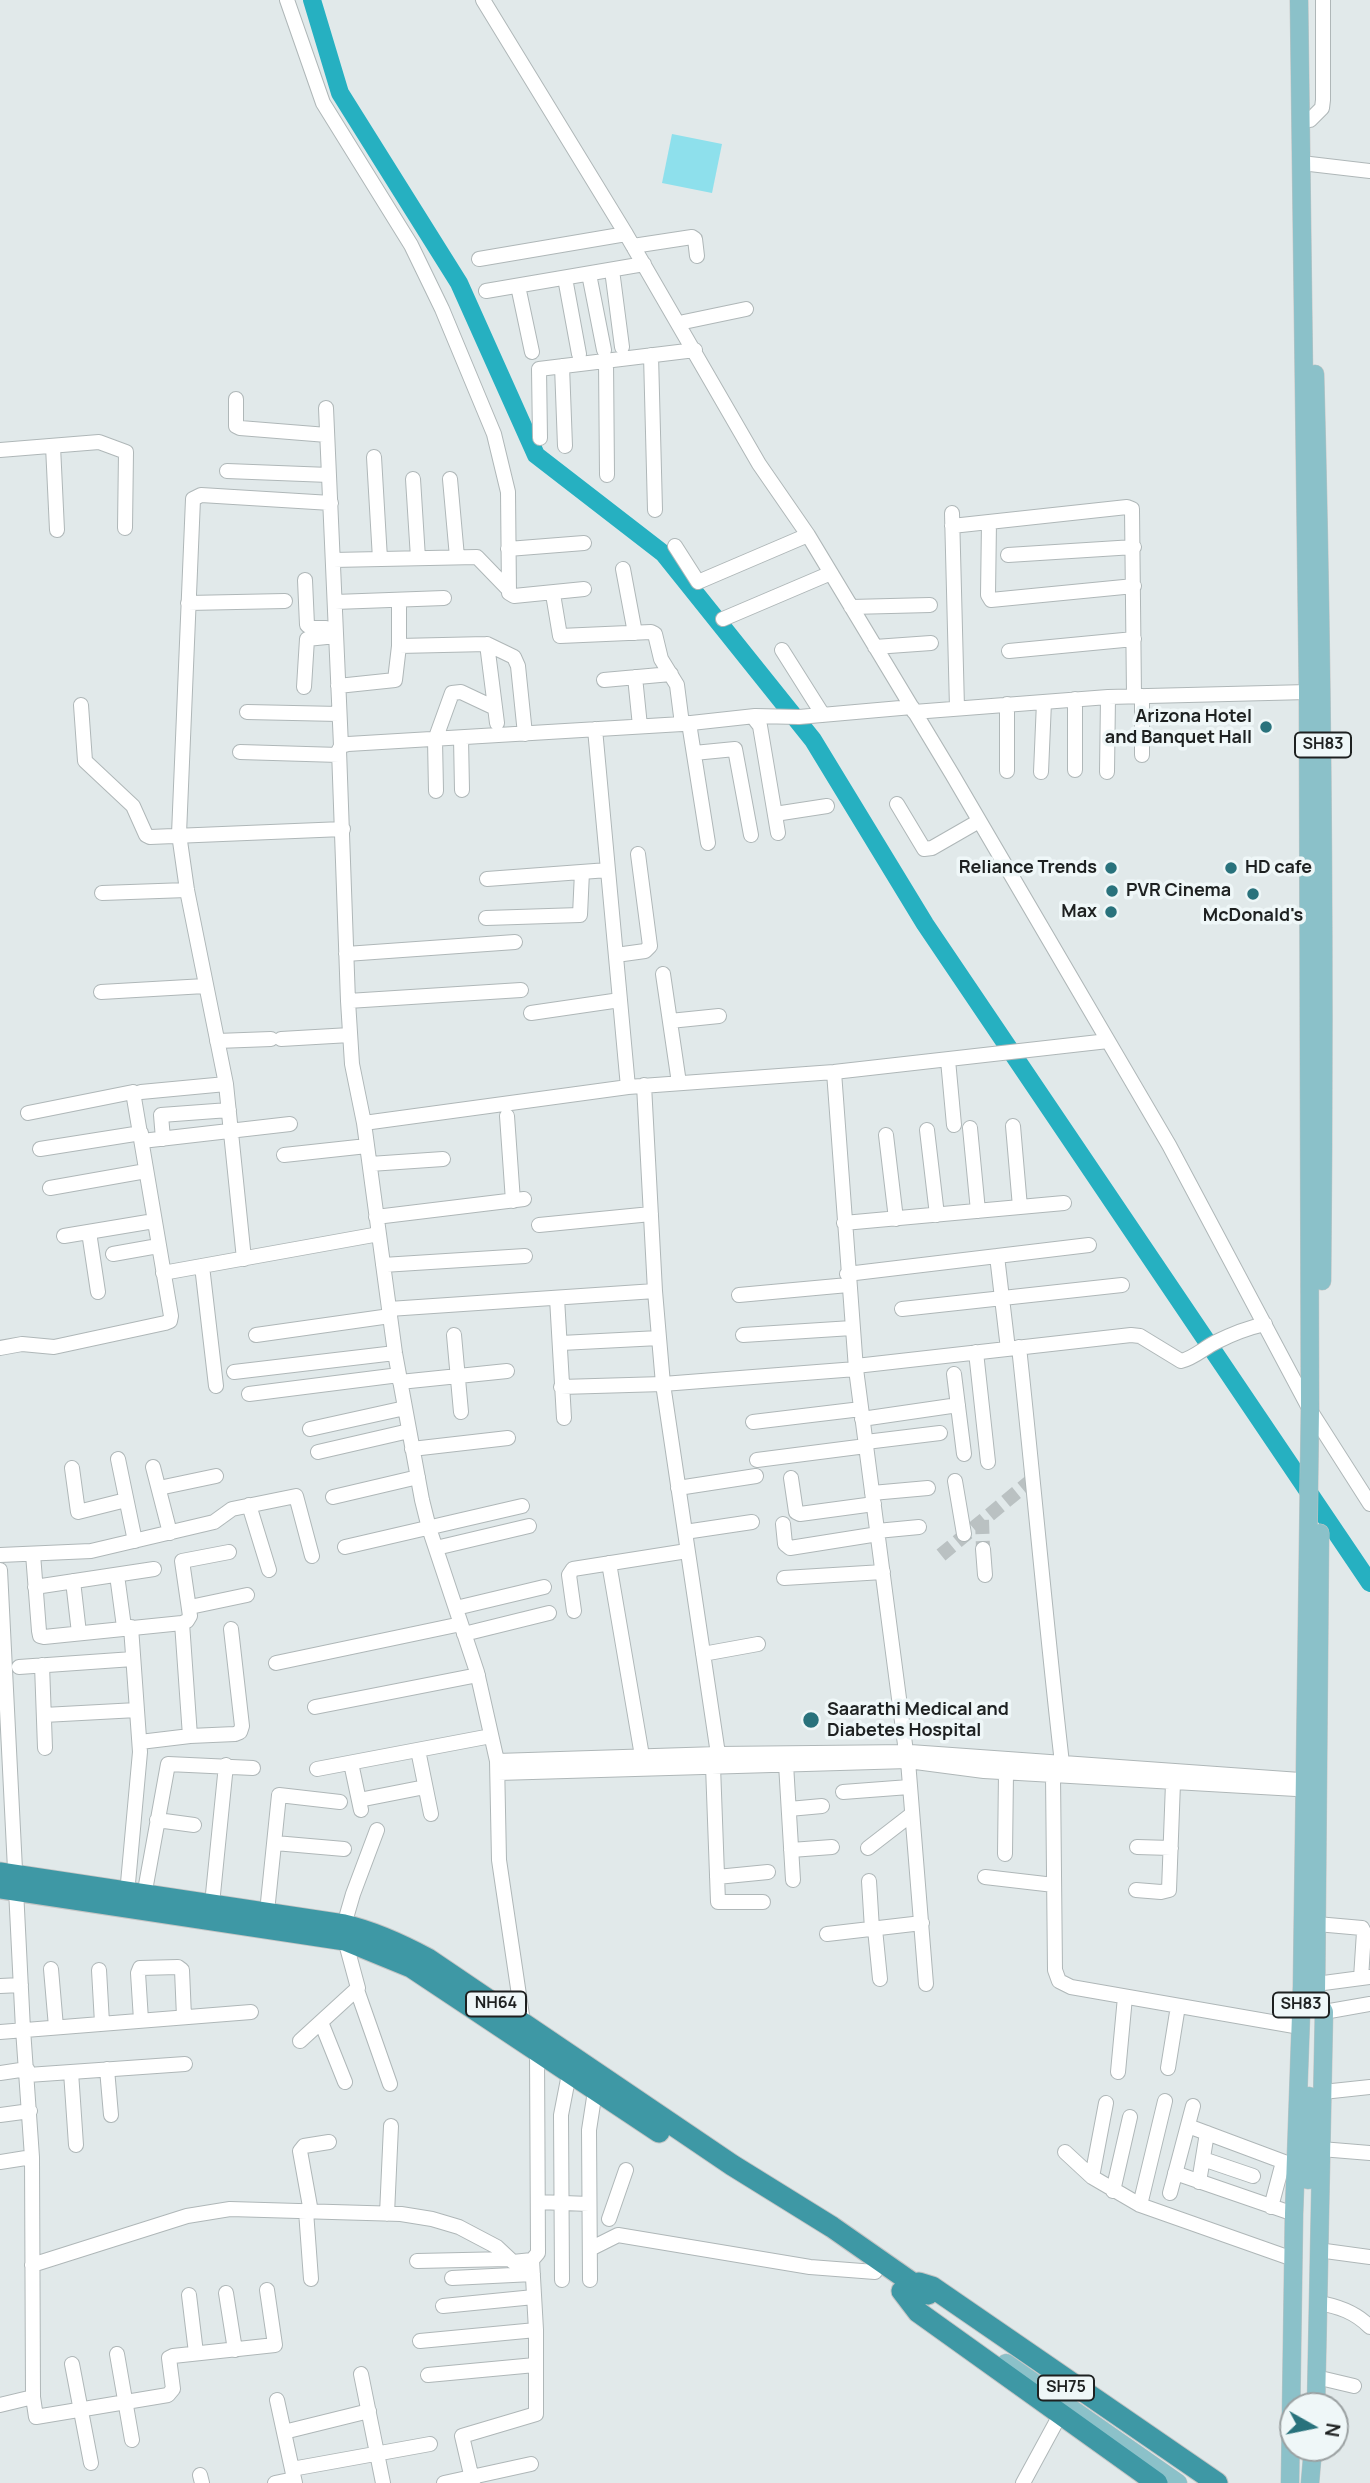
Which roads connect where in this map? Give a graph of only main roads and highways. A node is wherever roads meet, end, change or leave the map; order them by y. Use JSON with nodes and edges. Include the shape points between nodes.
{"nodes":[{"id":1,"x":1299,"y":0,"type":"edge"},
{"id":2,"x":1310,"y":0,"type":"edge"},
{"id":3,"x":1315,"y":871,"type":"junction"},
{"id":4,"x":1312,"y":1786,"type":"junction"},
{"id":5,"x":8,"y":1882,"type":"edge"},
{"id":6,"x":344,"y":1933,"type":"junction"},
{"id":7,"x":1316,"y":1990,"type":"junction"},
{"id":8,"x":904,"y":2285,"type":"junction"},
{"id":9,"x":925,"y":2299,"type":"junction"},
{"id":10,"x":1306,"y":2392,"type":"edge"},
{"id":11,"x":1316,"y":2392,"type":"edge"},
{"id":12,"x":1306,"y":2462,"type":"edge"},
{"id":13,"x":1312,"y":2462,"type":"edge"},
{"id":14,"x":1157,"y":2483,"type":"edge"},
{"id":15,"x":1178,"y":2483,"type":"edge"},
{"id":16,"x":1202,"y":2483,"type":"edge"},
{"id":17,"x":1217,"y":2483,"type":"edge"},
{"id":18,"x":1290,"y":2483,"type":"edge"},
{"id":19,"x":1308,"y":2483,"type":"edge"}],
"edges":[{"from":1,"to":3,"type":"main road","number":"SH83","via":[[1308,692]]},
{"from":2,"to":3,"type":"main road","number":"SH83","via":[[1322,691]]},
{"from":3,"to":4,"type":"main road","number":"SH83","via":[[1324,1013]]},
{"from":4,"to":7,"type":"main road","number":"SH83"},
{"from":4,"to":18,"type":"main road","number":"SH83","via":[[1289,2164],[1294,2214]]},
{"from":5,"to":6,"type":"highway","number":"NH64"},
{"from":5,"to":6,"type":"highway","number":"NH64","via":[[267,1912]]},
{"from":6,"to":8,"type":"highway","number":"NH64","via":[[411,1967],[875,2272]]},
{"from":6,"to":8,"type":"highway","number":"NH64","via":[[370,1931],[428,1958],[732,2165],[832,2227]]},
{"from":7,"to":10,"type":"main road","via":[[1309,2064]]},
{"from":7,"to":11,"type":"main road","number":"SH83","via":[[1324,2012]]},
{"from":8,"to":9,"type":"highway","number":"NH64"},
{"from":8,"to":14,"type":"highway","via":[[918,2312]]},
{"from":8,"to":17,"type":"highway","via":[[932,2287]]},
{"from":9,"to":15,"type":"main road","number":"SH75"},
{"from":9,"to":16,"type":"main road","number":"SH75"},
{"from":12,"to":19,"type":"main road"},
{"from":13,"to":19,"type":"main road"}]}
